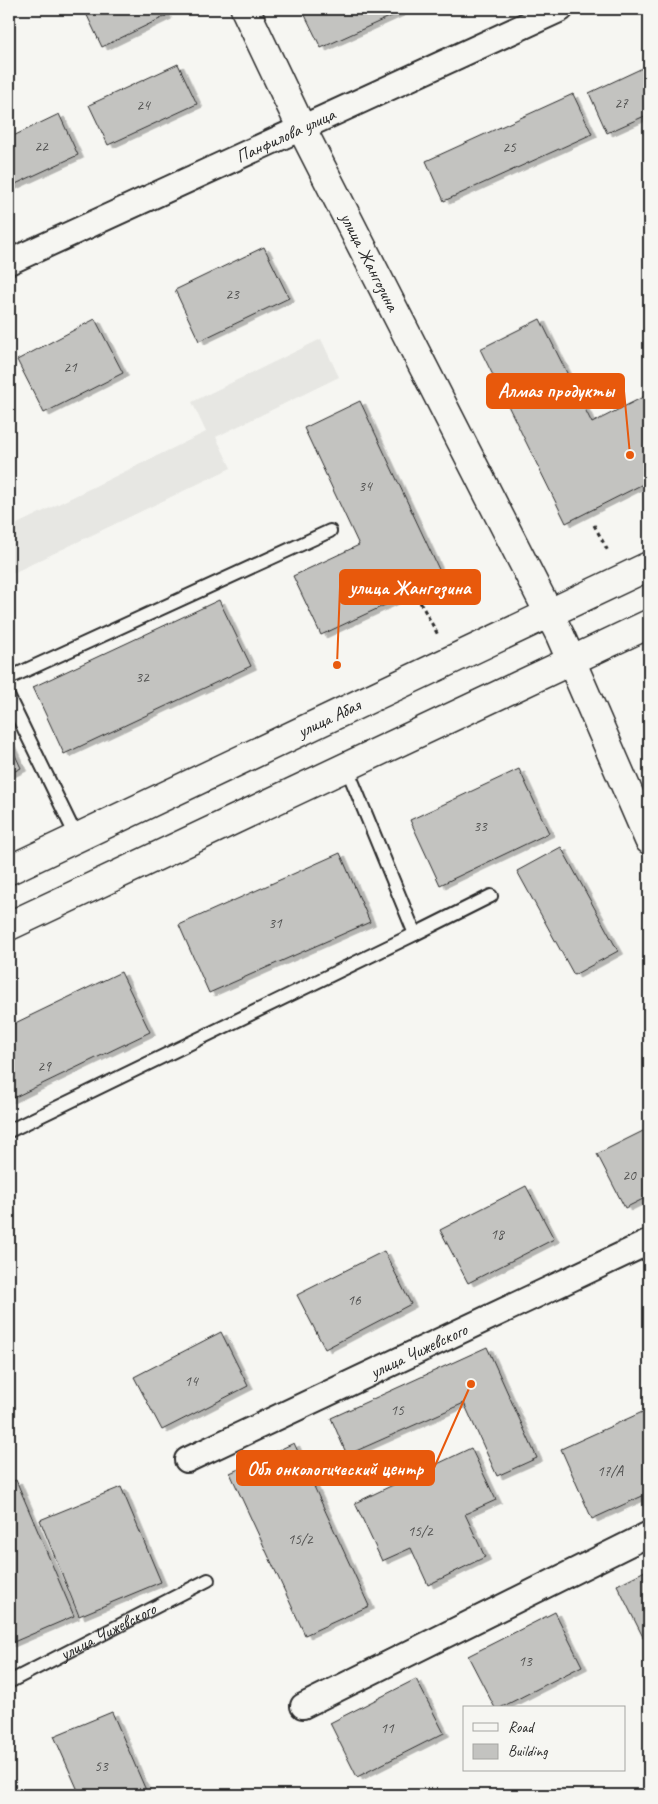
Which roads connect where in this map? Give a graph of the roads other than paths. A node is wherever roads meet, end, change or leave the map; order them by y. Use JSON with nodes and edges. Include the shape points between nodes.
{"nodes":[{"id":1,"x":245,"y":9,"type":"edge"},
{"id":2,"x":561,"y":9,"type":"edge"},
{"id":3,"x":302,"y":129,"type":"junction"},
{"id":4,"x":9,"y":262,"type":"edge"},
{"id":5,"x":330,"y":531,"type":"dead end"},
{"id":6,"x":649,"y":566,"type":"edge"},
{"id":7,"x":549,"y":614,"type":"junction"},
{"id":8,"x":649,"y":624,"type":"edge"},
{"id":9,"x":571,"y":662,"type":"junction"},
{"id":10,"x":9,"y":678,"type":"edge"},
{"id":11,"x":9,"y":698,"type":"edge"},
{"id":12,"x":346,"y":766,"type":"junction"},
{"id":13,"x":77,"y":838,"type":"junction"},
{"id":14,"x":649,"y":840,"type":"edge"},
{"id":15,"x":9,"y":870,"type":"edge"},
{"id":16,"x":491,"y":896,"type":"dead end"},
{"id":17,"x":9,"y":926,"type":"edge"},
{"id":18,"x":415,"y":934,"type":"junction"},
{"id":19,"x":9,"y":1131,"type":"edge"},
{"id":20,"x":649,"y":1242,"type":"edge"},
{"id":21,"x":187,"y":1460,"type":"dead end"},
{"id":22,"x":649,"y":1534,"type":"edge"},
{"id":23,"x":208,"y":1580,"type":"dead end"},
{"id":24,"x":9,"y":1682,"type":"edge"},
{"id":25,"x":303,"y":1706,"type":"dead end"}],
"edges":[{"from":1,"to":3,"type":"main road","name":"улица Жангозина"},
{"from":2,"to":3,"type":"street","name":"Панфилова улица"},
{"from":3,"to":4,"type":"street","name":"Панфилова улица"},
{"from":3,"to":7,"type":"main road","name":"улица Жангозина"},
{"from":5,"to":10,"type":"lane"},
{"from":6,"to":7,"type":"main road","name":"улица Абая"},
{"from":7,"to":9,"type":"main road","name":"улица Жангозина"},
{"from":7,"to":13,"type":"main road","name":"улица Абая"},
{"from":8,"to":9,"type":"main road"},
{"from":9,"to":12,"type":"main road"},
{"from":9,"to":14,"type":"main road","name":"улица Жангозина"},
{"from":11,"to":13,"type":"lane"},
{"from":12,"to":17,"type":"main road"},
{"from":12,"to":18,"type":"lane"},
{"from":13,"to":15,"type":"main road","name":"улица Абая"},
{"from":16,"to":18,"type":"lane"},
{"from":18,"to":19,"type":"lane"},
{"from":20,"to":21,"type":"street","name":"улица Чижевского"},
{"from":22,"to":25,"type":"street"},
{"from":23,"to":24,"type":"lane","name":"улица Чижевского"}]}
